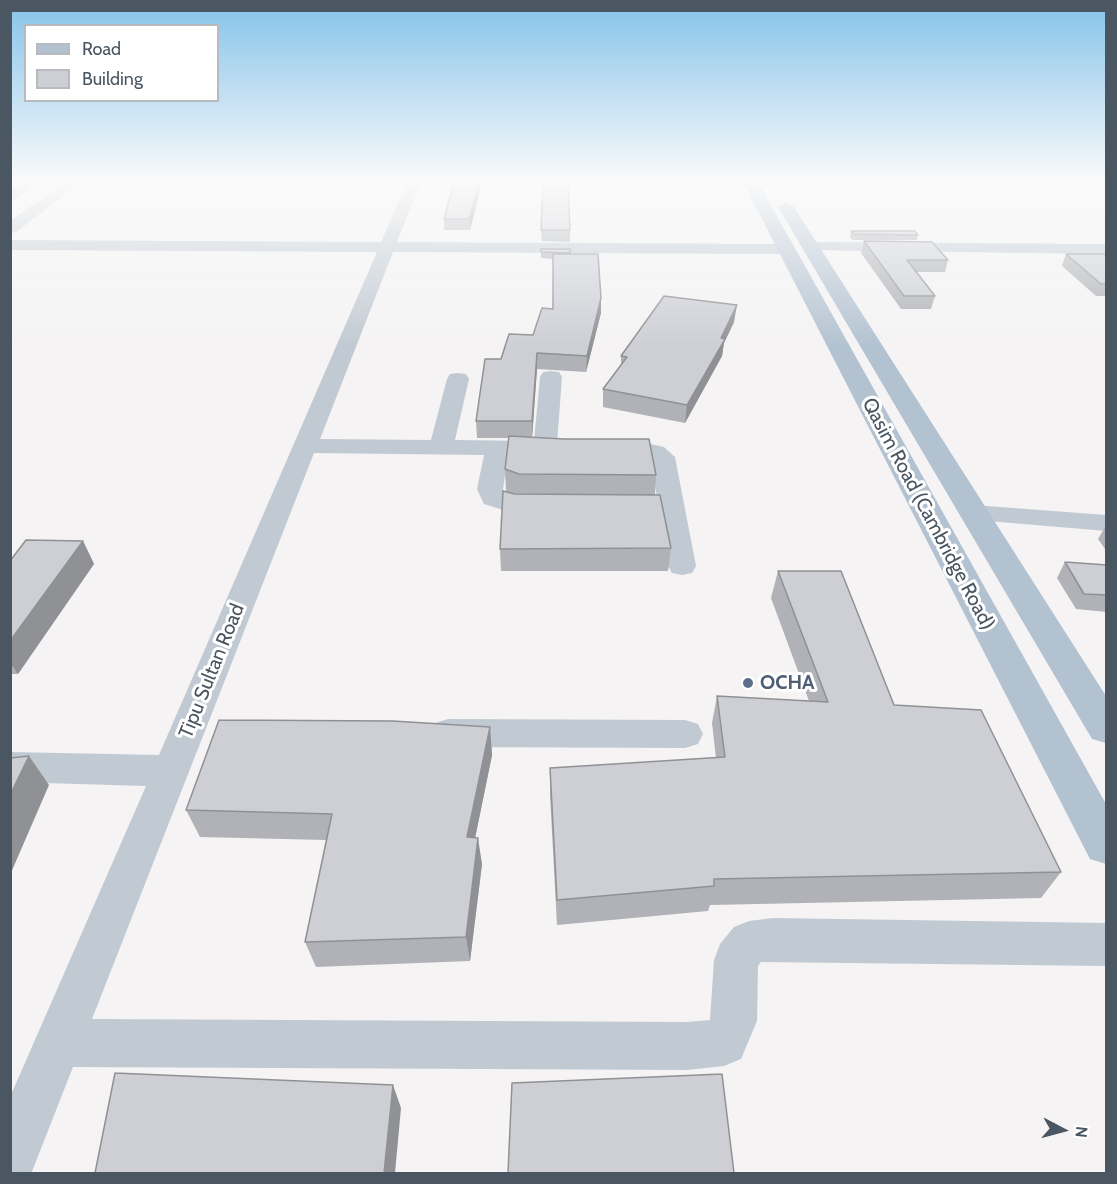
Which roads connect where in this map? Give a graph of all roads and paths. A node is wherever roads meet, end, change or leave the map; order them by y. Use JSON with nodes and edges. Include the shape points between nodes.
{"nodes":[{"id":1,"x":391,"y":237,"type":"edge"},
{"id":2,"x":789,"y":237,"type":"edge"},
{"id":3,"x":793,"y":237,"type":"edge"},
{"id":4,"x":10,"y":245,"type":"edge"},
{"id":5,"x":387,"y":247,"type":"junction"},
{"id":6,"x":797,"y":248,"type":"junction"},
{"id":7,"x":1107,"y":249,"type":"edge"},
{"id":8,"x":551,"y":377,"type":"dead end"},
{"id":9,"x":458,"y":379,"type":"dead end"},
{"id":10,"x":305,"y":446,"type":"junction"},
{"id":11,"x":441,"y":447,"type":"junction"},
{"id":12,"x":497,"y":447,"type":"junction"},
{"id":13,"x":566,"y":448,"type":"junction"},
{"id":14,"x":564,"y":506,"type":"edge"},
{"id":15,"x":974,"y":513,"type":"junction"},
{"id":16,"x":1107,"y":523,"type":"edge"},
{"id":17,"x":681,"y":566,"type":"dead end"},
{"id":18,"x":1107,"y":728,"type":"edge"},
{"id":19,"x":188,"y":731,"type":"junction"},
{"id":20,"x":223,"y":732,"type":"edge"},
{"id":21,"x":413,"y":733,"type":"edge"},
{"id":22,"x":685,"y":734,"type":"dead end"},
{"id":23,"x":10,"y":767,"type":"edge"},
{"id":24,"x":171,"y":771,"type":"junction"},
{"id":25,"x":1107,"y":845,"type":"edge"},
{"id":26,"x":1107,"y":945,"type":"edge"},
{"id":27,"x":59,"y":1043,"type":"junction"},
{"id":28,"x":10,"y":1160,"type":"edge"}],
"edges":[{"from":1,"to":5,"type":"street","name":"Tipu Sultan Road"},
{"from":2,"to":6,"type":"main road","name":"Qasim Road (Cambridge Road)"},
{"from":3,"to":6,"type":"main road","name":"Qasim Road (Cambridge Road)"},
{"from":4,"to":5,"type":"street"},
{"from":5,"to":6,"type":"street"},
{"from":5,"to":10,"type":"street","name":"Tipu Sultan Road"},
{"from":6,"to":7,"type":"street"},
{"from":6,"to":15,"type":"main road","name":"Qasim Road (Cambridge Road)"},
{"from":6,"to":25,"type":"main road","name":"Qasim Road (Cambridge Road)"},
{"from":8,"to":13,"type":"street"},
{"from":9,"to":11,"type":"street"},
{"from":10,"to":11,"type":"street"},
{"from":10,"to":19,"type":"street","name":"Tipu Sultan Road"},
{"from":11,"to":12,"type":"street"},
{"from":12,"to":13,"type":"street"},
{"from":12,"to":14,"type":"street","via":[[490,489],[493,498],[516,506]]},
{"from":13,"to":17,"type":"street","via":[[641,449],[663,457],[659,507]]},
{"from":15,"to":16,"type":"street"},
{"from":15,"to":18,"type":"main road","name":"Qasim Road (Cambridge Road)"},
{"from":19,"to":20,"type":"street"},
{"from":19,"to":24,"type":"street","name":"Tipu Sultan Road"},
{"from":21,"to":22,"type":"street"},
{"from":23,"to":24,"type":"street"},
{"from":24,"to":27,"type":"street","name":"Tipu Sultan Road"},
{"from":26,"to":27,"type":"street","via":[[773,939],[749,942],[736,960],[734,1021],[724,1042],[687,1046]]},
{"from":27,"to":28,"type":"street","name":"Tipu Sultan Road"}]}
